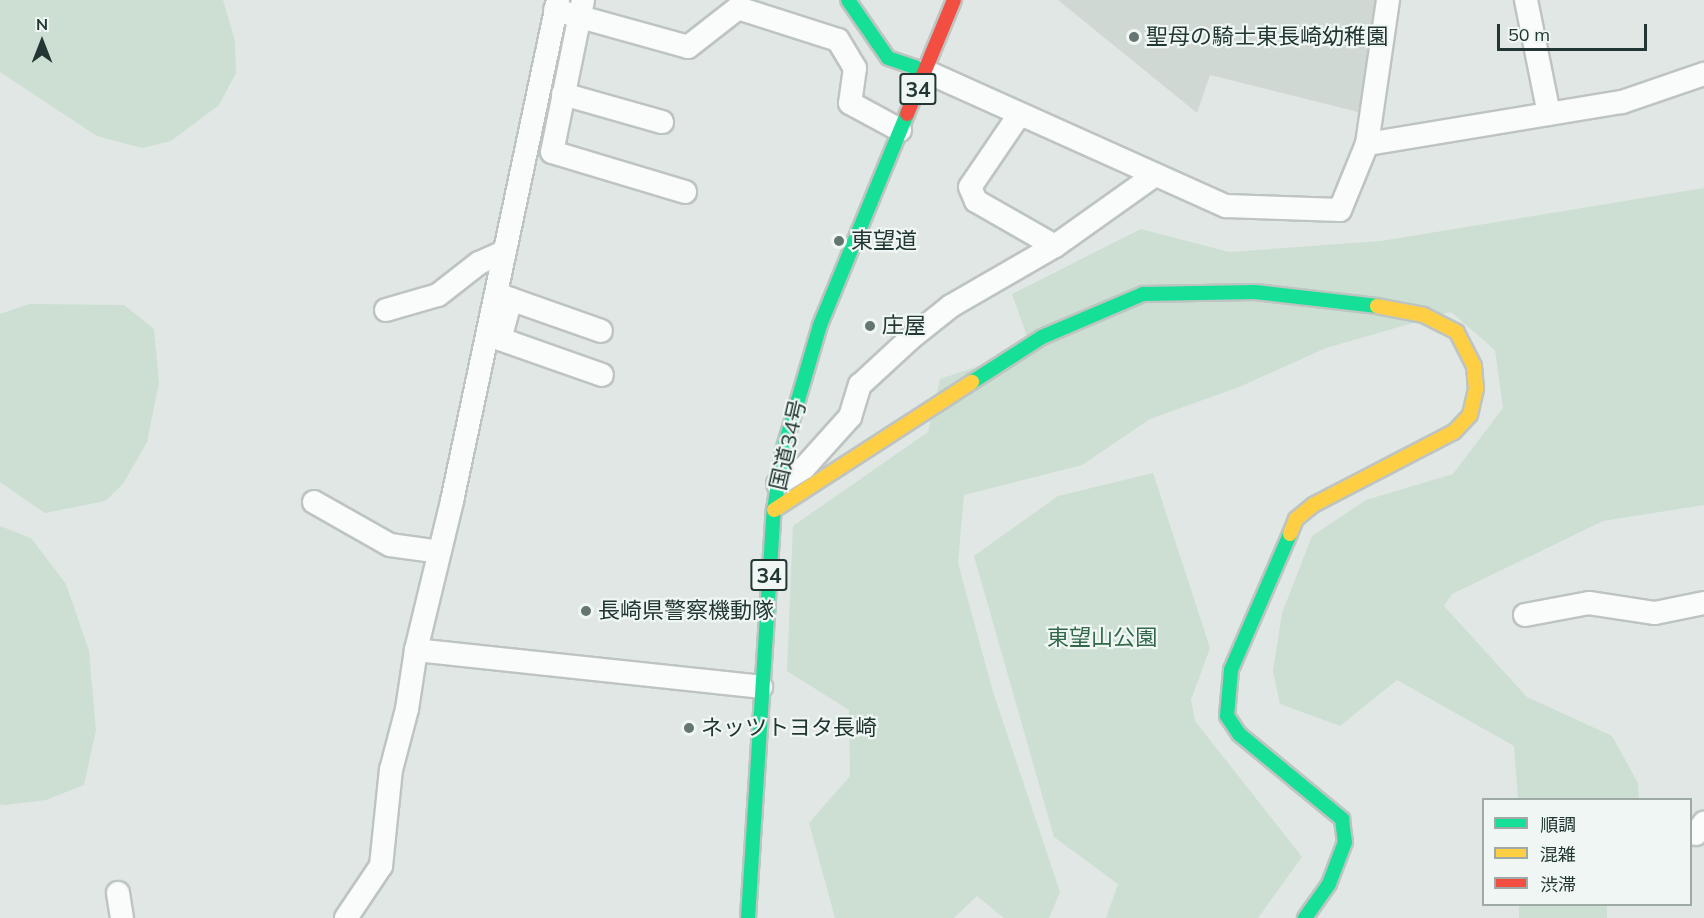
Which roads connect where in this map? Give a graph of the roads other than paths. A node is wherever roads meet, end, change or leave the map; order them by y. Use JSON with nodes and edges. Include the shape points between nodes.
{"nodes":[{"id":1,"x":848,"y":0,"type":"edge"},
{"id":2,"x":954,"y":0,"type":"edge"},
{"id":3,"x":1389,"y":0,"type":"edge"},
{"id":4,"x":1526,"y":0,"type":"edge"},
{"id":5,"x":556,"y":5,"type":"edge"},
{"id":6,"x":581,"y":8,"type":"edge"},
{"id":7,"x":926,"y":71,"type":"junction"},
{"id":8,"x":1704,"y":74,"type":"edge"},
{"id":9,"x":563,"y":94,"type":"junction"},
{"id":10,"x":1549,"y":114,"type":"junction"},
{"id":11,"x":1019,"y":115,"type":"junction"},
{"id":12,"x":662,"y":122,"type":"dead end"},
{"id":13,"x":900,"y":130,"type":"junction"},
{"id":14,"x":1367,"y":144,"type":"junction"},
{"id":15,"x":1155,"y":175,"type":"junction"},
{"id":16,"x":685,"y":192,"type":"dead end"},
{"id":17,"x":1055,"y":246,"type":"junction"},
{"id":18,"x":504,"y":252,"type":"junction"},
{"id":19,"x":503,"y":296,"type":"junction"},
{"id":20,"x":386,"y":310,"type":"dead end"},
{"id":21,"x":601,"y":331,"type":"dead end"},
{"id":22,"x":602,"y":375,"type":"dead end"},
{"id":23,"x":778,"y":484,"type":"junction"},
{"id":24,"x":314,"y":502,"type":"dead end"},
{"id":25,"x":774,"y":510,"type":"junction"},
{"id":26,"x":440,"y":552,"type":"junction"},
{"id":27,"x":1704,"y":603,"type":"edge"},
{"id":28,"x":1525,"y":615,"type":"dead end"},
{"id":29,"x":416,"y":650,"type":"junction"},
{"id":30,"x":761,"y":687,"type":"junction"},
{"id":31,"x":118,"y":893,"type":"dead end"},
{"id":32,"x":749,"y":917,"type":"edge"},
{"id":33,"x":122,"y":918,"type":"edge"},
{"id":34,"x":346,"y":918,"type":"edge"},
{"id":35,"x":1305,"y":918,"type":"edge"}],
"edges":[{"from":1,"to":7,"type":"main road","via":[[888,58]]},
{"from":2,"to":7,"type":"main road","name":"国道34号","number":"34"},
{"from":3,"to":14,"type":"street"},
{"from":4,"to":10,"type":"street"},
{"from":5,"to":6,"type":"street"},
{"from":5,"to":18,"type":"street"},
{"from":6,"to":9,"type":"street"},
{"from":6,"to":13,"type":"street","via":[[688,47],[738,8],[838,39],[855,68],[850,103]]},
{"from":7,"to":11,"type":"street"},
{"from":7,"to":13,"type":"main road","name":"国道34号","number":"34"},
{"from":8,"to":10,"type":"street","via":[[1622,102]]},
{"from":9,"to":12,"type":"street"},
{"from":9,"to":16,"type":"street","via":[[552,152]]},
{"from":10,"to":14,"type":"street"},
{"from":11,"to":15,"type":"street"},
{"from":11,"to":17,"type":"street","via":[[969,187],[976,201]]},
{"from":13,"to":23,"type":"main road","name":"国道34号","number":"34","via":[[820,325],[783,451]]},
{"from":14,"to":15,"type":"street","via":[[1340,210],[1226,206]]},
{"from":15,"to":17,"type":"street"},
{"from":17,"to":23,"type":"street","via":[[951,306],[911,338],[860,385],[850,417],[804,468]]},
{"from":18,"to":19,"type":"street"},
{"from":18,"to":20,"type":"street","via":[[478,262],[438,295]]},
{"from":19,"to":21,"type":"street"},
{"from":19,"to":22,"type":"street","via":[[500,339]]},
{"from":19,"to":26,"type":"street"},
{"from":23,"to":25,"type":"main road","name":"国道34号","number":"34"},
{"from":24,"to":26,"type":"street","via":[[390,545]]},
{"from":25,"to":30,"type":"main road","name":"国道34号","number":"34"},
{"from":25,"to":35,"type":"main road","via":[[1042,337],[1143,294],[1255,292],[1343,299],[1424,315],[1457,332],[1474,366],[1476,389],[1470,415],[1454,432],[1313,505],[1296,519],[1231,670],[1227,716],[1239,734],[1342,819],[1345,842],[1329,884]]},
{"from":26,"to":29,"type":"street"},
{"from":27,"to":28,"type":"street","via":[[1655,613],[1589,603]]},
{"from":29,"to":30,"type":"street"},
{"from":29,"to":34,"type":"street","via":[[407,708],[391,770],[381,866]]},
{"from":30,"to":32,"type":"main road","name":"国道34号","number":"34"},
{"from":31,"to":33,"type":"street"}]}
